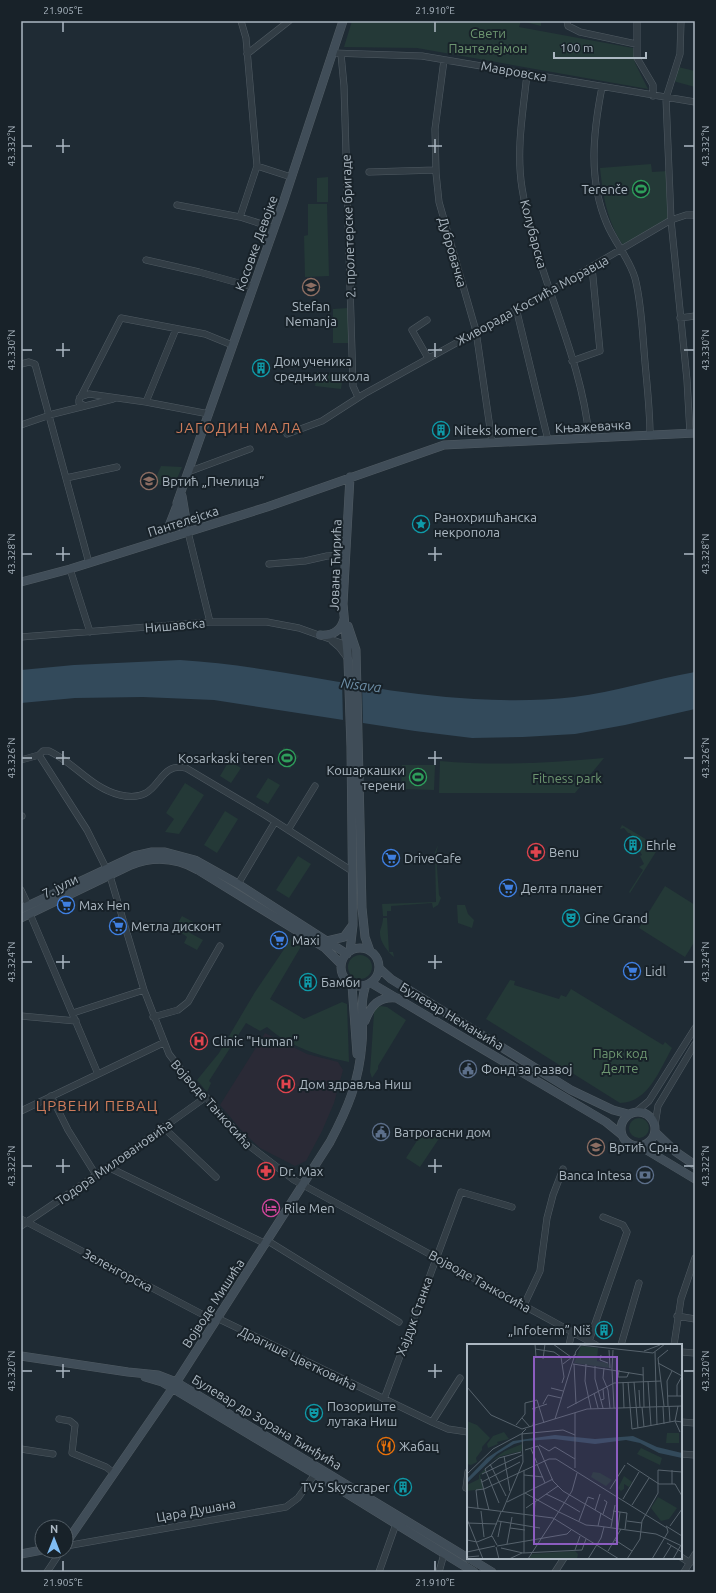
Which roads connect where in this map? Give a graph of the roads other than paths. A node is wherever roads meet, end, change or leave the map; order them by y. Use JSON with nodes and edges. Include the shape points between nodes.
{"nodes":[{"id":1,"x":240,"y":21,"type":"edge"},
{"id":2,"x":290,"y":21,"type":"edge"},
{"id":3,"x":343,"y":21,"type":"edge"},
{"id":4,"x":567,"y":21,"type":"edge"},
{"id":5,"x":637,"y":21,"type":"edge"},
{"id":6,"x":681,"y":21,"type":"edge"},
{"id":7,"x":636,"y":44,"type":"junction"},
{"id":8,"x":332,"y":53,"type":"junction"},
{"id":9,"x":247,"y":54,"type":"junction"},
{"id":10,"x":341,"y":54,"type":"junction"},
{"id":11,"x":444,"y":60,"type":"junction"},
{"id":12,"x":527,"y":74,"type":"junction"},
{"id":13,"x":602,"y":87,"type":"junction"},
{"id":14,"x":653,"y":96,"type":"junction"},
{"id":15,"x":666,"y":98,"type":"junction"},
{"id":16,"x":695,"y":102,"type":"edge"},
{"id":17,"x":257,"y":166,"type":"junction"},
{"id":18,"x":436,"y":170,"type":"junction"},
{"id":19,"x":369,"y":172,"type":"dead end"},
{"id":20,"x":291,"y":178,"type":"junction"},
{"id":21,"x":177,"y":205,"type":"dead end"},
{"id":22,"x":695,"y":215,"type":"edge"},
{"id":23,"x":240,"y":217,"type":"junction"},
{"id":24,"x":671,"y":220,"type":"junction"},
{"id":25,"x":274,"y":228,"type":"junction"},
{"id":26,"x":622,"y":249,"type":"junction"},
{"id":27,"x":146,"y":260,"type":"dead end"},
{"id":28,"x":592,"y":267,"type":"junction"},
{"id":29,"x":252,"y":287,"type":"junction"},
{"id":30,"x":550,"y":291,"type":"junction"},
{"id":31,"x":516,"y":308,"type":"junction"},
{"id":32,"x":695,"y":316,"type":"edge"},
{"id":33,"x":680,"y":318,"type":"junction"},
{"id":34,"x":427,"y":320,"type":"dead end"},
{"id":35,"x":176,"y":329,"type":"junction"},
{"id":36,"x":476,"y":331,"type":"junction"},
{"id":37,"x":232,"y":345,"type":"junction"},
{"id":38,"x":428,"y":358,"type":"junction"},
{"id":39,"x":572,"y":361,"type":"junction"},
{"id":40,"x":21,"y":364,"type":"edge"},
{"id":41,"x":80,"y":397,"type":"junction"},
{"id":42,"x":358,"y":397,"type":"junction"},
{"id":43,"x":118,"y":398,"type":"junction"},
{"id":44,"x":146,"y":402,"type":"junction"},
{"id":45,"x":85,"y":406,"type":"junction"},
{"id":46,"x":209,"y":414,"type":"junction"},
{"id":47,"x":49,"y":415,"type":"junction"},
{"id":48,"x":21,"y":425,"type":"edge"},
{"id":49,"x":693,"y":433,"type":"edge"},
{"id":50,"x":287,"y":434,"type":"dead end"},
{"id":51,"x":650,"y":435,"type":"junction"},
{"id":52,"x":589,"y":437,"type":"junction"},
{"id":53,"x":548,"y":440,"type":"junction"},
{"id":54,"x":492,"y":442,"type":"junction"},
{"id":55,"x":250,"y":449,"type":"dead end"},
{"id":56,"x":117,"y":468,"type":"dead end"},
{"id":57,"x":188,"y":472,"type":"junction"},
{"id":58,"x":350,"y":477,"type":"junction"},
{"id":59,"x":66,"y":478,"type":"junction"},
{"id":60,"x":182,"y":488,"type":"junction"},
{"id":61,"x":177,"y":503,"type":"junction"},
{"id":62,"x":188,"y":532,"type":"junction"},
{"id":63,"x":159,"y":541,"type":"junction"},
{"id":64,"x":346,"y":555,"type":"junction"},
{"id":65,"x":89,"y":563,"type":"junction"},
{"id":66,"x":269,"y":564,"type":"dead end"},
{"id":67,"x":70,"y":569,"type":"junction"},
{"id":68,"x":21,"y":582,"type":"edge"},
{"id":69,"x":345,"y":618,"type":"junction"},
{"id":70,"x":210,"y":622,"type":"junction"},
{"id":71,"x":90,"y":632,"type":"junction"},
{"id":72,"x":324,"y":636,"type":"junction"},
{"id":73,"x":21,"y":637,"type":"edge"},
{"id":74,"x":347,"y":646,"type":"junction"},
{"id":75,"x":350,"y":660,"type":"junction"},
{"id":76,"x":354,"y":746,"type":"junction"},
{"id":77,"x":39,"y":755,"type":"junction"},
{"id":78,"x":21,"y":760,"type":"edge"},
{"id":79,"x":315,"y":786,"type":"dead end"},
{"id":80,"x":275,"y":822,"type":"junction"},
{"id":81,"x":288,"y":830,"type":"junction"},
{"id":82,"x":352,"y":871,"type":"junction"},
{"id":83,"x":108,"y":872,"type":"junction"},
{"id":84,"x":238,"y":884,"type":"junction"},
{"id":85,"x":21,"y":890,"type":"edge"},
{"id":86,"x":26,"y":909,"type":"edge"},
{"id":87,"x":21,"y":918,"type":"edge"},
{"id":88,"x":353,"y":925,"type":"junction"},
{"id":89,"x":327,"y":941,"type":"junction"},
{"id":90,"x":220,"y":946,"type":"dead end"},
{"id":91,"x":370,"y":951,"type":"junction"},
{"id":92,"x":348,"y":952,"type":"junction"},
{"id":93,"x":341,"y":964,"type":"junction"},
{"id":94,"x":379,"y":968,"type":"junction"},
{"id":95,"x":369,"y":984,"type":"junction"},
{"id":96,"x":352,"y":985,"type":"junction"},
{"id":97,"x":144,"y":990,"type":"junction"},
{"id":98,"x":399,"y":998,"type":"junction"},
{"id":99,"x":73,"y":1013,"type":"junction"},
{"id":100,"x":21,"y":1016,"type":"edge"},
{"id":101,"x":153,"y":1017,"type":"junction"},
{"id":102,"x":76,"y":1021,"type":"junction"},
{"id":103,"x":363,"y":1028,"type":"junction"},
{"id":104,"x":695,"y":1028,"type":"edge"},
{"id":105,"x":163,"y":1043,"type":"junction"},
{"id":106,"x":695,"y":1044,"type":"edge"},
{"id":107,"x":358,"y":1065,"type":"junction"},
{"id":108,"x":98,"y":1074,"type":"junction"},
{"id":109,"x":51,"y":1096,"type":"junction"},
{"id":110,"x":206,"y":1097,"type":"junction"},
{"id":111,"x":21,"y":1111,"type":"edge"},
{"id":112,"x":637,"y":1111,"type":"junction"},
{"id":113,"x":628,"y":1114,"type":"junction"},
{"id":114,"x":163,"y":1127,"type":"junction"},
{"id":115,"x":656,"y":1129,"type":"junction"},
{"id":116,"x":622,"y":1135,"type":"junction"},
{"id":117,"x":640,"y":1146,"type":"junction"},
{"id":118,"x":695,"y":1165,"type":"edge"},
{"id":119,"x":108,"y":1167,"type":"junction"},
{"id":120,"x":562,"y":1169,"type":"dead end"},
{"id":121,"x":96,"y":1175,"type":"junction"},
{"id":122,"x":216,"y":1177,"type":"dead end"},
{"id":123,"x":695,"y":1180,"type":"edge"},
{"id":124,"x":304,"y":1185,"type":"junction"},
{"id":125,"x":512,"y":1207,"type":"dead end"},
{"id":126,"x":603,"y":1217,"type":"dead end"},
{"id":127,"x":21,"y":1219,"type":"edge"},
{"id":128,"x":28,"y":1222,"type":"junction"},
{"id":129,"x":21,"y":1226,"type":"edge"},
{"id":130,"x":267,"y":1242,"type":"junction"},
{"id":131,"x":436,"y":1256,"type":"junction"},
{"id":132,"x":695,"y":1258,"type":"edge"},
{"id":133,"x":639,"y":1283,"type":"dead end"},
{"id":134,"x":524,"y":1305,"type":"junction"},
{"id":135,"x":677,"y":1316,"type":"junction"},
{"id":136,"x":695,"y":1319,"type":"edge"},
{"id":137,"x":216,"y":1320,"type":"junction"},
{"id":138,"x":399,"y":1322,"type":"dead end"},
{"id":139,"x":572,"y":1332,"type":"junction"},
{"id":140,"x":588,"y":1341,"type":"junction"},
{"id":141,"x":569,"y":1344,"type":"edge"},
{"id":142,"x":594,"y":1344,"type":"edge"},
{"id":143,"x":621,"y":1344,"type":"edge"},
{"id":144,"x":674,"y":1344,"type":"edge"},
{"id":145,"x":682,"y":1352,"type":"edge"},
{"id":146,"x":695,"y":1354,"type":"edge"},
{"id":147,"x":21,"y":1356,"type":"edge"},
{"id":148,"x":460,"y":1378,"type":"dead end"},
{"id":149,"x":174,"y":1385,"type":"junction"},
{"id":150,"x":384,"y":1399,"type":"junction"},
{"id":151,"x":59,"y":1419,"type":"dead end"},
{"id":152,"x":432,"y":1422,"type":"junction"},
{"id":153,"x":682,"y":1422,"type":"edge"},
{"id":154,"x":695,"y":1423,"type":"edge"},
{"id":155,"x":467,"y":1432,"type":"edge"},
{"id":156,"x":21,"y":1449,"type":"edge"},
{"id":157,"x":53,"y":1454,"type":"dead end"},
{"id":158,"x":682,"y":1454,"type":"edge"},
{"id":159,"x":695,"y":1455,"type":"edge"},
{"id":160,"x":114,"y":1473,"type":"junction"},
{"id":161,"x":315,"y":1474,"type":"junction"},
{"id":162,"x":467,"y":1480,"type":"edge"},
{"id":163,"x":466,"y":1488,"type":"dead end"},
{"id":164,"x":396,"y":1524,"type":"junction"},
{"id":165,"x":74,"y":1533,"type":"edge"},
{"id":166,"x":74,"y":1544,"type":"edge"},
{"id":167,"x":34,"y":1552,"type":"edge"},
{"id":168,"x":21,"y":1554,"type":"edge"},
{"id":169,"x":444,"y":1554,"type":"junction"},
{"id":170,"x":695,"y":1554,"type":"edge"},
{"id":171,"x":467,"y":1557,"type":"edge"},
{"id":172,"x":682,"y":1557,"type":"edge"},
{"id":173,"x":56,"y":1559,"type":"edge"},
{"id":174,"x":470,"y":1559,"type":"edge"},
{"id":175,"x":563,"y":1560,"type":"edge"},
{"id":176,"x":692,"y":1562,"type":"edge"},
{"id":177,"x":47,"y":1572,"type":"edge"},
{"id":178,"x":379,"y":1572,"type":"edge"},
{"id":179,"x":439,"y":1572,"type":"edge"},
{"id":180,"x":474,"y":1572,"type":"edge"},
{"id":181,"x":492,"y":1572,"type":"edge"},
{"id":182,"x":555,"y":1572,"type":"edge"},
{"id":183,"x":684,"y":1572,"type":"edge"}],
"edges":[{"from":1,"to":9,"type":"street","via":[[246,38]]},
{"from":2,"to":9,"type":"street"},
{"from":3,"to":8,"type":"street","name":"Косовке Девојке"},
{"from":4,"to":7,"type":"street","via":[[568,26],[580,32]]},
{"from":5,"to":7,"type":"street"},
{"from":6,"to":15,"type":"street","via":[[680,54]]},
{"from":7,"to":14,"type":"street","via":[[637,58],[653,85]]},
{"from":8,"to":10,"type":"street","name":"Мавровска"},
{"from":8,"to":20,"type":"street","name":"Косовке Девојке"},
{"from":9,"to":17,"type":"street"},
{"from":10,"to":11,"type":"street","name":"Мавровска","via":[[400,54]]},
{"from":10,"to":42,"type":"street","name":"2. пролетерске бригаде","via":[[353,386]]},
{"from":11,"to":12,"type":"street","name":"Мавровска"},
{"from":11,"to":18,"type":"street","name":"Дубровачка","via":[[435,129]]},
{"from":12,"to":13,"type":"street","name":"Мавровска"},
{"from":12,"to":30,"type":"street","name":"Колубарска","via":[[520,131],[522,188]]},
{"from":13,"to":14,"type":"street","name":"Мавровска"},
{"from":13,"to":26,"type":"street","via":[[594,143],[595,179],[606,222]]},
{"from":14,"to":15,"type":"street","name":"Мавровска"},
{"from":15,"to":16,"type":"street","name":"Мавровска"},
{"from":15,"to":24,"type":"street"},
{"from":17,"to":20,"type":"street"},
{"from":17,"to":23,"type":"street"},
{"from":18,"to":19,"type":"street"},
{"from":18,"to":36,"type":"street","name":"Дубровачка","via":[[439,202]]},
{"from":20,"to":25,"type":"street","name":"Косовке Девојке"},
{"from":21,"to":23,"type":"street"},
{"from":22,"to":24,"type":"street","name":"Живорада Костића Моравца"},
{"from":23,"to":25,"type":"street"},
{"from":24,"to":26,"type":"street","name":"Живорада Костића Моравца"},
{"from":24,"to":33,"type":"street"},
{"from":25,"to":29,"type":"street","name":"Косовке Девојке"},
{"from":26,"to":28,"type":"street","name":"Живорада Костића Моравца"},
{"from":26,"to":51,"type":"street","via":[[635,277],[639,298],[649,397]]},
{"from":27,"to":29,"type":"street"},
{"from":28,"to":30,"type":"street","name":"Живорада Костића Моравца"},
{"from":28,"to":39,"type":"street","via":[[600,351]]},
{"from":29,"to":37,"type":"street","name":"Косовке Девојке"},
{"from":30,"to":31,"type":"street","name":"Живорада Костића Моравца"},
{"from":30,"to":39,"type":"street","name":"Колубарска"},
{"from":31,"to":36,"type":"street","name":"Живорада Костића Моравца"},
{"from":31,"to":53,"type":"street"},
{"from":32,"to":33,"type":"street"},
{"from":33,"to":49,"type":"street"},
{"from":34,"to":38,"type":"street","via":[[412,330]]},
{"from":35,"to":37,"type":"street","via":[[205,334]]},
{"from":35,"to":41,"type":"street","via":[[121,318]]},
{"from":35,"to":44,"type":"street"},
{"from":36,"to":38,"type":"street","name":"Живорада Костића Моравца"},
{"from":36,"to":54,"type":"street","name":"Дубровачка"},
{"from":37,"to":46,"type":"street","name":"Косовке Девојке"},
{"from":38,"to":42,"type":"street","name":"Живорада Костића Моравца"},
{"from":39,"to":52,"type":"street","name":"Колубарска","via":[[582,395]]},
{"from":40,"to":47,"type":"street","via":[[35,364]]},
{"from":41,"to":43,"type":"street","via":[[89,394]]},
{"from":41,"to":45,"type":"street","via":[[80,404]]},
{"from":42,"to":50,"type":"street","name":"Живорада Костића Моравца","via":[[322,421]]},
{"from":43,"to":44,"type":"street"},
{"from":43,"to":45,"type":"street"},
{"from":44,"to":46,"type":"street"},
{"from":45,"to":47,"type":"street"},
{"from":46,"to":57,"type":"street","name":"Косовке Девојке"},
{"from":47,"to":48,"type":"street"},
{"from":47,"to":59,"type":"street"},
{"from":49,"to":51,"type":"street","name":"Књажевачка"},
{"from":51,"to":52,"type":"street","name":"Књажевачка"},
{"from":52,"to":53,"type":"street","name":"Књажевачка"},
{"from":53,"to":54,"type":"street","name":"Књажевачка"},
{"from":54,"to":58,"type":"street","name":"Пантелејска","via":[[436,446]]},
{"from":55,"to":57,"type":"street"},
{"from":56,"to":59,"type":"street"},
{"from":57,"to":60,"type":"street","name":"Косовке Девојке"},
{"from":58,"to":62,"type":"street","name":"Пантелејска"},
{"from":58,"to":64,"type":"street","name":"Јована Ћирића"},
{"from":59,"to":65,"type":"street"},
{"from":60,"to":61,"type":"street","name":"Косовке Девојке"},
{"from":60,"to":62,"type":"street","name":"Косовке Девојке"},
{"from":61,"to":62,"type":"street","via":[[179,518]]},
{"from":61,"to":63,"type":"street","name":"Косовке Девојке","via":[[169,526]]},
{"from":62,"to":63,"type":"street","name":"Пантелејска"},
{"from":62,"to":70,"type":"street"},
{"from":63,"to":65,"type":"street","name":"Пантелејска"},
{"from":64,"to":66,"type":"street"},
{"from":64,"to":69,"type":"street","name":"Јована Ћирића","via":[[343,604]]},
{"from":65,"to":67,"type":"street","name":"Пантелејска"},
{"from":67,"to":68,"type":"street","name":"Пантелејска"},
{"from":67,"to":71,"type":"street"},
{"from":69,"to":72,"type":"street","via":[[340,635],[333,638]]},
{"from":69,"to":74,"type":"street","name":"Јована Ћирића"},
{"from":69,"to":75,"type":"street","via":[[354,641]]},
{"from":70,"to":71,"type":"street","name":"Нишавска"},
{"from":70,"to":72,"type":"street","name":"Нишавска","via":[[267,622]]},
{"from":71,"to":73,"type":"street","name":"Нишавска"},
{"from":72,"to":74,"type":"street","name":"Нишавска"},
{"from":72,"to":75,"type":"street","via":[[339,647]]},
{"from":74,"to":75,"type":"street","name":"Јована Ћирића"},
{"from":75,"to":76,"type":"street"},
{"from":76,"to":82,"type":"street"},
{"from":76,"to":91,"type":"street","via":[[362,908],[364,932]]},
{"from":77,"to":78,"type":"street"},
{"from":77,"to":80,"type":"street","via":[[43,751],[49,751],[97,786],[120,795],[134,797],[145,794],[155,787],[167,770],[178,766],[186,768]]},
{"from":77,"to":83,"type":"street","name":"Војводе Танкосића","via":[[88,830]]},
{"from":79,"to":81,"type":"street"},
{"from":80,"to":81,"type":"street"},
{"from":80,"to":84,"type":"street"},
{"from":81,"to":82,"type":"street"},
{"from":82,"to":88,"type":"street"},
{"from":83,"to":84,"type":"street","via":[[140,854],[165,852],[195,860]]},
{"from":83,"to":86,"type":"street","name":"7. јули"},
{"from":83,"to":93,"type":"street","via":[[146,860],[166,860],[190,866],[325,948]]},
{"from":83,"to":97,"type":"street","name":"Војводе Танкосића"},
{"from":84,"to":89,"type":"street"},
{"from":85,"to":86,"type":"street"},
{"from":86,"to":87,"type":"street","name":"7. јули"},
{"from":86,"to":99,"type":"street"},
{"from":88,"to":89,"type":"street","via":[[344,937]]},
{"from":88,"to":92,"type":"street"},
{"from":89,"to":92,"type":"street"},
{"from":90,"to":101,"type":"street","via":[[188,1002],[178,1010]]},
{"from":91,"to":92,"type":"street","via":[[359,948]]},
{"from":91,"to":94,"type":"street"},
{"from":92,"to":93,"type":"street"},
{"from":93,"to":96,"type":"street","via":[[344,978]]},
{"from":94,"to":95,"type":"street","via":[[375,979]]},
{"from":94,"to":113,"type":"street","name":"Булевар Немањића","via":[[391,978],[571,1090],[613,1110]]},
{"from":95,"to":96,"type":"street"},
{"from":95,"to":98,"type":"street","name":"Булевар Немањића"},
{"from":95,"to":103,"type":"street","name":"Војводе Мишића","via":[[363,996]]},
{"from":96,"to":107,"type":"street","name":"Војводе Мишића"},
{"from":97,"to":99,"type":"street"},
{"from":97,"to":101,"type":"street","name":"Војводе Танкосића"},
{"from":98,"to":103,"type":"street","via":[[388,998],[374,1004]]},
{"from":98,"to":116,"type":"street","name":"Булевар Немањића","via":[[606,1122]]},
{"from":99,"to":102,"type":"street"},
{"from":100,"to":102,"type":"street"},
{"from":101,"to":105,"type":"street","name":"Војводе Танкосића"},
{"from":102,"to":108,"type":"street"},
{"from":103,"to":107,"type":"street","name":"Војводе Мишића"},
{"from":104,"to":112,"type":"street","via":[[649,1101]]},
{"from":105,"to":108,"type":"street"},
{"from":105,"to":110,"type":"street","name":"Војводе Танкосића","via":[[192,1084]]},
{"from":106,"to":115,"type":"street","via":[[658,1106]]},
{"from":107,"to":124,"type":"street","name":"Војводе Мишића","via":[[356,1081],[345,1114]]},
{"from":108,"to":109,"type":"street"},
{"from":109,"to":111,"type":"street"},
{"from":109,"to":121,"type":"street","via":[[68,1130]]},
{"from":110,"to":114,"type":"street","name":"Тодора Миловановића"},
{"from":110,"to":124,"type":"street","name":"Војводе Танкосића","via":[[253,1150]]},
{"from":112,"to":113,"type":"street"},
{"from":112,"to":115,"type":"street","via":[[651,1116]]},
{"from":113,"to":116,"type":"street","via":[[622,1121]]},
{"from":114,"to":119,"type":"street","name":"Тодора Миловановића"},
{"from":114,"to":122,"type":"street"},
{"from":115,"to":117,"type":"street","via":[[648,1143]]},
{"from":115,"to":118,"type":"street","via":[[676,1152]]},
{"from":116,"to":117,"type":"street","via":[[629,1144]]},
{"from":117,"to":123,"type":"street"},
{"from":119,"to":121,"type":"street","name":"Тодора Миловановића"},
{"from":119,"to":130,"type":"street"},
{"from":120,"to":134,"type":"street","via":[[547,1218],[540,1271]]},
{"from":121,"to":128,"type":"street","name":"Тодора Миловановића"},
{"from":124,"to":130,"type":"street","name":"Војводе Мишића"},
{"from":124,"to":131,"type":"street","name":"Војводе Танкосића"},
{"from":125,"to":131,"type":"street","name":"Хајдук Станка","via":[[461,1192]]},
{"from":126,"to":140,"type":"street","via":[[623,1225],[627,1230]]},
{"from":127,"to":128,"type":"street","name":"Зеленгорска"},
{"from":128,"to":129,"type":"street","name":"Тодора Миловановића"},
{"from":128,"to":137,"type":"street","name":"Зеленгорска"},
{"from":130,"to":137,"type":"street","name":"Војводе Мишића"},
{"from":130,"to":138,"type":"street"},
{"from":131,"to":134,"type":"street","name":"Војводе Танкосића"},
{"from":131,"to":150,"type":"street","name":"Хајдук Станка"},
{"from":132,"to":135,"type":"street"},
{"from":133,"to":143,"type":"street"},
{"from":134,"to":139,"type":"street","name":"Војводе Танкосића"},
{"from":135,"to":136,"type":"street"},
{"from":135,"to":144,"type":"street"},
{"from":137,"to":149,"type":"street","name":"Војводе Мишића"},
{"from":137,"to":150,"type":"street","name":"Драгише Цветковића"},
{"from":139,"to":140,"type":"street","name":"Војводе Танкосића"},
{"from":139,"to":141,"type":"street"},
{"from":140,"to":142,"type":"street","name":"Војводе Танкосића"},
{"from":145,"to":146,"type":"street"},
{"from":147,"to":149,"type":"street","via":[[128,1372]]},
{"from":148,"to":152,"type":"street"},
{"from":149,"to":160,"type":"street","name":"Војводе Мишића"},
{"from":149,"to":161,"type":"street","name":"Булевар др Зорана Ђинђића"},
{"from":149,"to":171,"type":"street","name":"Булевар др Зорана Ђинђића"},
{"from":150,"to":152,"type":"street","name":"Драгише Цветковића"},
{"from":151,"to":160,"type":"street","via":[[76,1425],[72,1454],[106,1467]]},
{"from":152,"to":155,"type":"street","name":"Драгише Цветковића","via":[[448,1429]]},
{"from":153,"to":154,"type":"street"},
{"from":156,"to":157,"type":"street"},
{"from":158,"to":159,"type":"street"},
{"from":160,"to":165,"type":"street","name":"Војводе Мишића"},
{"from":161,"to":164,"type":"street","name":"Булевар др Зорана Ђинђића"},
{"from":161,"to":166,"type":"street","name":"Цара Душана","via":[[298,1498],[286,1507]]},
{"from":162,"to":163,"type":"street"},
{"from":164,"to":169,"type":"street","name":"Булевар др Зорана Ђинђића"},
{"from":164,"to":178,"type":"street"},
{"from":167,"to":168,"type":"street"},
{"from":169,"to":179,"type":"street"},
{"from":169,"to":180,"type":"street","name":"Булевар др Зорана Ђинђића"},
{"from":170,"to":176,"type":"street"},
{"from":172,"to":176,"type":"street"},
{"from":173,"to":177,"type":"street"},
{"from":174,"to":181,"type":"street","name":"Булевар др Зорана Ђинђића"},
{"from":175,"to":182,"type":"street"},
{"from":176,"to":183,"type":"street"}]}
